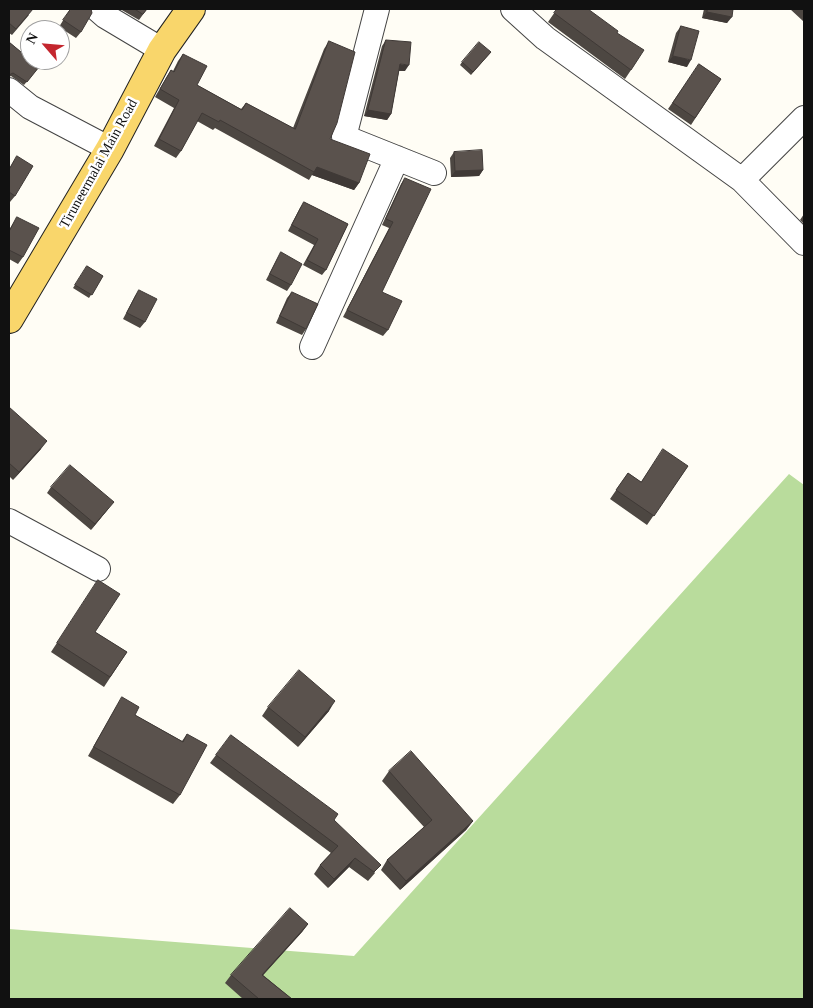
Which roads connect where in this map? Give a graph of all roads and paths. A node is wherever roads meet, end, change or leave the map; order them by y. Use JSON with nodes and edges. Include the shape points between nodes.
{"nodes":[{"id":1,"x":97,"y":9,"type":"edge"},
{"id":2,"x":191,"y":9,"type":"edge"},
{"id":3,"x":377,"y":9,"type":"edge"},
{"id":4,"x":513,"y":9,"type":"edge"},
{"id":5,"x":162,"y":50,"type":"junction"},
{"id":6,"x":9,"y":90,"type":"edge"},
{"id":7,"x":804,"y":118,"type":"edge"},
{"id":8,"x":110,"y":150,"type":"junction"},
{"id":9,"x":397,"y":158,"type":"junction"},
{"id":10,"x":434,"y":173,"type":"dead end"},
{"id":11,"x":742,"y":180,"type":"junction"},
{"id":12,"x":804,"y":242,"type":"edge"},
{"id":13,"x":9,"y":319,"type":"edge"},
{"id":14,"x":312,"y":347,"type":"dead end"},
{"id":15,"x":9,"y":521,"type":"edge"},
{"id":16,"x":98,"y":569,"type":"dead end"}],
"edges":[{"from":1,"to":5,"type":"street"},
{"from":2,"to":5,"type":"main road","name":"Tiruneermalai Main Road"},
{"from":3,"to":9,"type":"street","via":[[344,137]]},
{"from":4,"to":11,"type":"street","via":[[545,38]]},
{"from":5,"to":8,"type":"main road","name":"Tiruneermalai Main Road"},
{"from":6,"to":8,"type":"street","via":[[30,107]]},
{"from":7,"to":11,"type":"street"},
{"from":8,"to":13,"type":"main road","name":"Tiruneermalai Main Road"},
{"from":9,"to":10,"type":"street"},
{"from":9,"to":14,"type":"street"},
{"from":11,"to":12,"type":"street"},
{"from":15,"to":16,"type":"street"}]}
